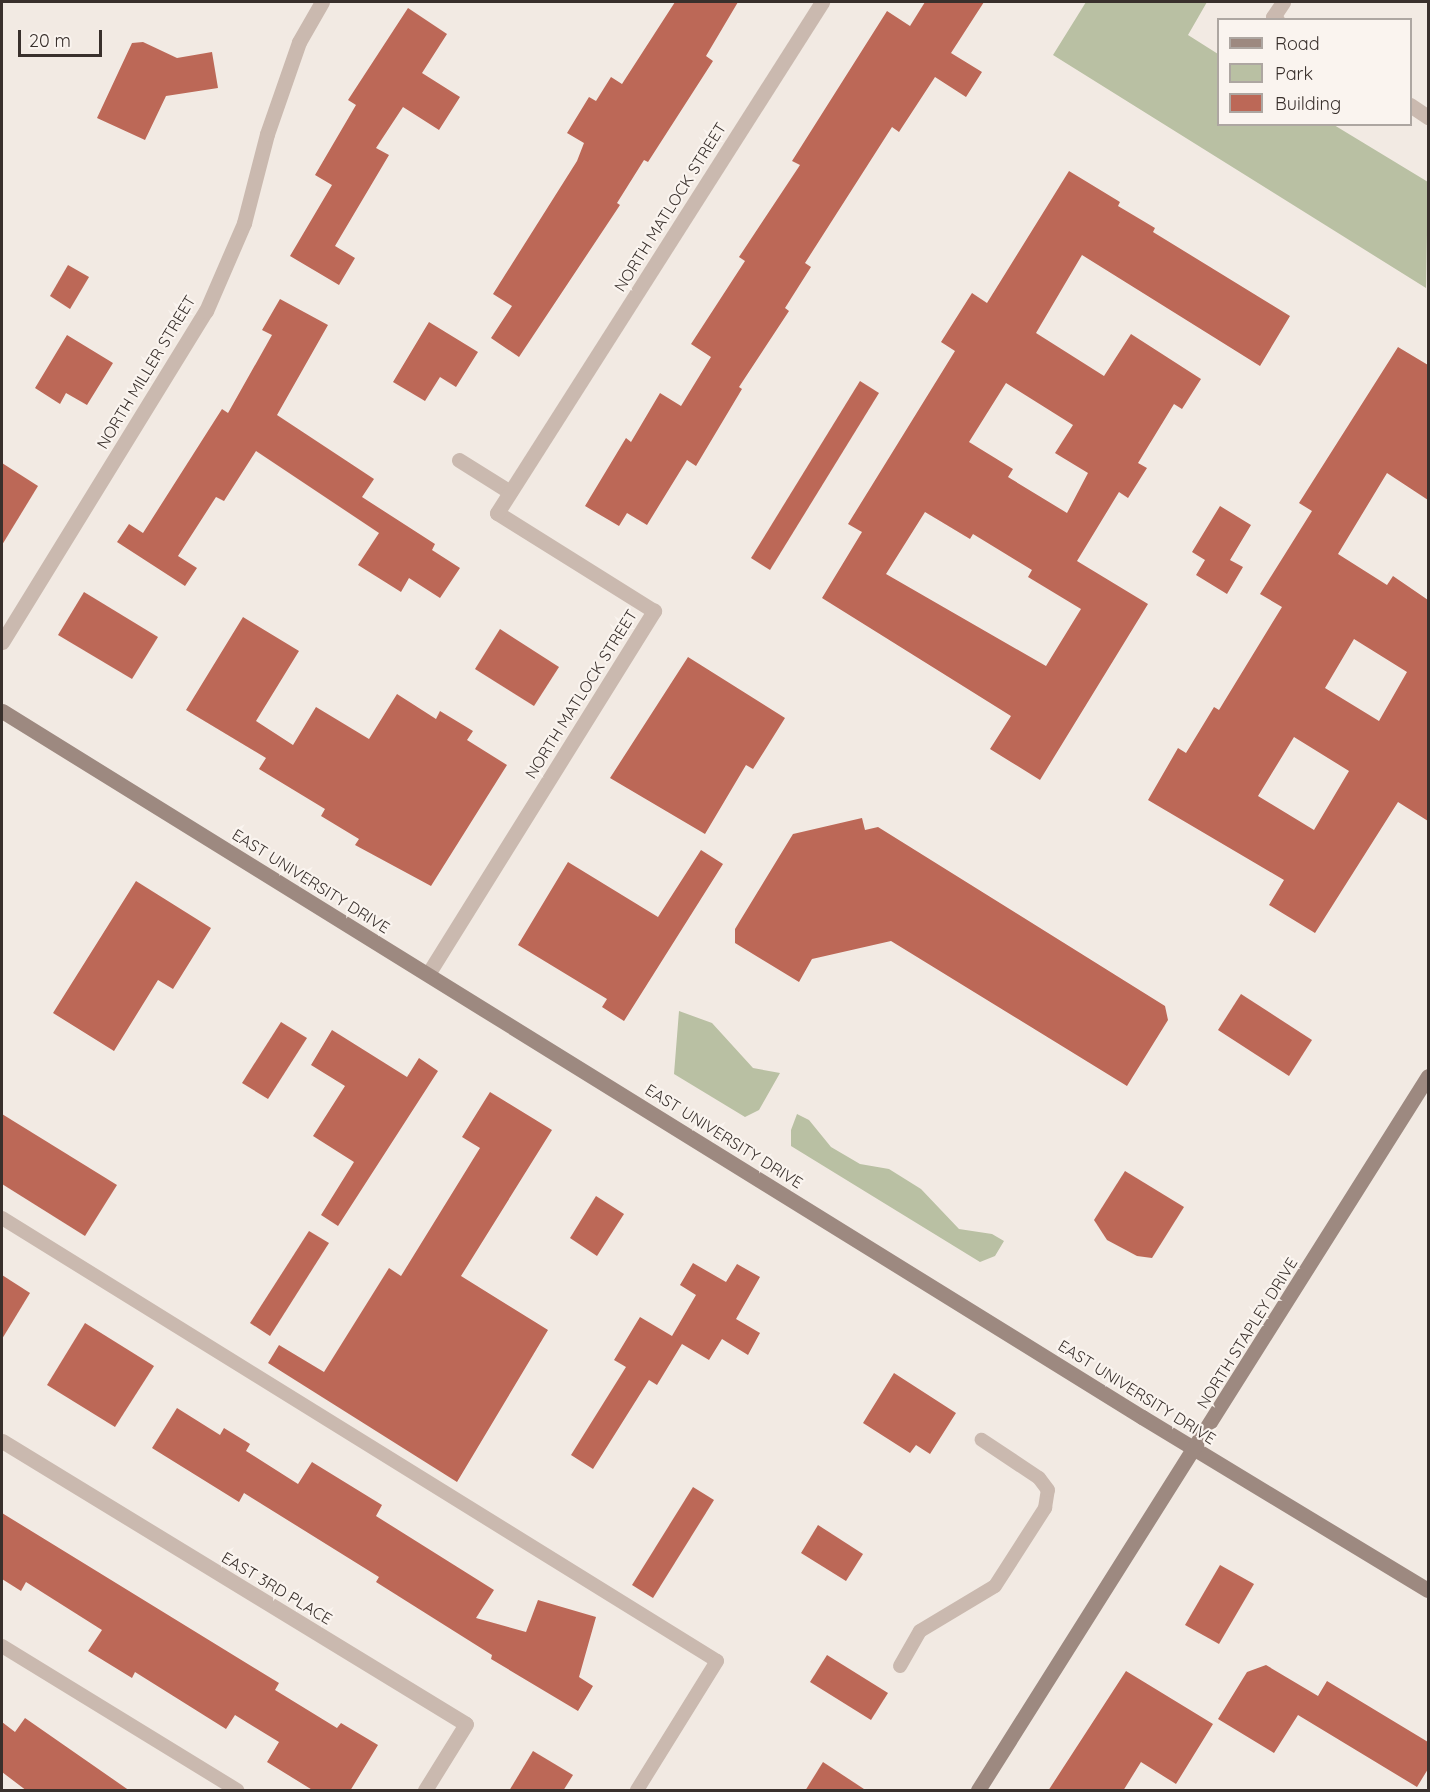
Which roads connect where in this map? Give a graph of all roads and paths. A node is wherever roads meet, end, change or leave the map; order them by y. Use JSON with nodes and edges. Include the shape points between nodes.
{"nodes":[{"id":1,"x":322,"y":2,"type":"edge"},
{"id":2,"x":822,"y":2,"type":"edge"},
{"id":3,"x":1283,"y":2,"type":"edge"},
{"id":4,"x":1275,"y":18,"type":"edge"},
{"id":5,"x":1412,"y":106,"type":"edge"},
{"id":6,"x":1428,"y":117,"type":"edge"},
{"id":7,"x":459,"y":460,"type":"dead end"},
{"id":8,"x":510,"y":492,"type":"junction"},
{"id":9,"x":2,"y":642,"type":"edge"},
{"id":10,"x":2,"y":711,"type":"edge"},
{"id":11,"x":428,"y":974,"type":"junction"},
{"id":12,"x":1428,"y":1076,"type":"edge"},
{"id":13,"x":2,"y":1218,"type":"edge"},
{"id":14,"x":982,"y":1440,"type":"dead end"},
{"id":15,"x":2,"y":1441,"type":"edge"},
{"id":16,"x":1195,"y":1450,"type":"junction"},
{"id":17,"x":1428,"y":1590,"type":"edge"},
{"id":18,"x":2,"y":1646,"type":"edge"},
{"id":19,"x":900,"y":1666,"type":"dead end"},
{"id":20,"x":237,"y":1791,"type":"edge"},
{"id":21,"x":425,"y":1791,"type":"edge"},
{"id":22,"x":637,"y":1791,"type":"edge"},
{"id":23,"x":978,"y":1791,"type":"edge"}],
"edges":[{"from":1,"to":9,"type":"street","name":"NORTH MILLER STREET","via":[[299,42],[267,134],[244,223],[206,311]]},
{"from":2,"to":8,"type":"street","name":"NORTH MATLOCK STREET"},
{"from":3,"to":4,"type":"street"},
{"from":5,"to":6,"type":"street"},
{"from":7,"to":8,"type":"street"},
{"from":8,"to":11,"type":"street","name":"NORTH MATLOCK STREET","via":[[497,513],[654,611]]},
{"from":10,"to":11,"type":"main road","name":"EAST UNIVERSITY DRIVE"},
{"from":11,"to":16,"type":"main road","name":"EAST UNIVERSITY DRIVE"},
{"from":12,"to":16,"type":"main road","name":"NORTH STAPLEY DRIVE"},
{"from":13,"to":22,"type":"lane","via":[[717,1661]]},
{"from":14,"to":19,"type":"lane","via":[[1039,1478],[1048,1490],[1045,1508],[995,1586],[920,1631]]},
{"from":15,"to":21,"type":"street","name":"EAST 3RD PLACE","via":[[466,1724]]},
{"from":16,"to":17,"type":"main road","name":"EAST UNIVERSITY DRIVE"},
{"from":16,"to":23,"type":"main road","name":"NORTH STAPLEY DRIVE"},
{"from":18,"to":20,"type":"lane"}]}
